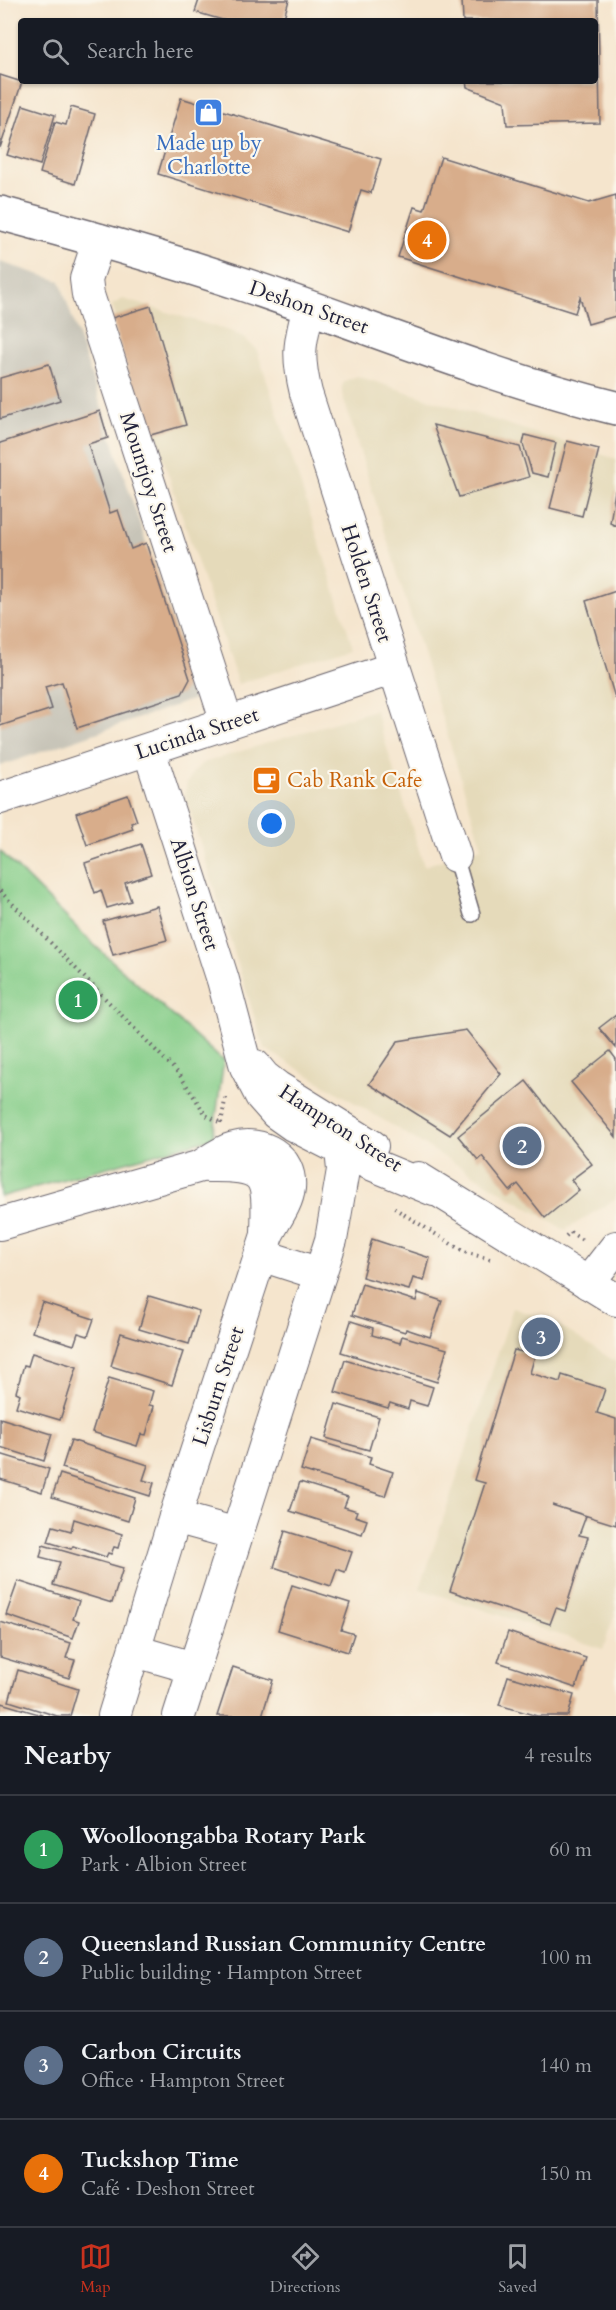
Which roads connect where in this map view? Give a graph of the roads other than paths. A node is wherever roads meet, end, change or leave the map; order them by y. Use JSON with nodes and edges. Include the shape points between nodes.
{"nodes":[{"id":1,"x":0,"y":213,"type":"edge"},
{"id":2,"x":99,"y":240,"type":"junction"},
{"id":3,"x":309,"y":307,"type":"junction"},
{"id":4,"x":616,"y":408,"type":"edge"},
{"id":5,"x":394,"y":668,"type":"junction"},
{"id":6,"x":227,"y":723,"type":"junction"},
{"id":7,"x":149,"y":750,"type":"junction"},
{"id":8,"x":0,"y":798,"type":"edge"},
{"id":9,"x":455,"y":856,"type":"joint"},
{"id":10,"x":472,"y":914,"type":"dead end"},
{"id":11,"x":241,"y":1063,"type":"junction"},
{"id":12,"x":341,"y":1150,"type":"junction"},
{"id":13,"x":379,"y":1168,"type":"junction"},
{"id":14,"x":434,"y":1190,"type":"junction"},
{"id":15,"x":0,"y":1224,"type":"edge"},
{"id":16,"x":331,"y":1240,"type":"junction"},
{"id":17,"x":264,"y":1245,"type":"junction"},
{"id":18,"x":616,"y":1247,"type":"edge"},
{"id":19,"x":320,"y":1274,"type":"junction"},
{"id":20,"x":588,"y":1283,"type":"junction"},
{"id":21,"x":616,"y":1300,"type":"edge"},
{"id":22,"x":175,"y":1517,"type":"junction"},
{"id":23,"x":237,"y":1534,"type":"junction"},
{"id":24,"x":135,"y":1651,"type":"junction"},
{"id":25,"x":194,"y":1668,"type":"junction"},
{"id":26,"x":114,"y":1716,"type":"edge"},
{"id":27,"x":179,"y":1716,"type":"edge"}],
"edges":[{"from":1,"to":2,"type":"street","name":"Deshon Street"},
{"from":2,"to":3,"type":"street","name":"Deshon Street"},
{"from":2,"to":6,"type":"street","name":"Mountjoy Street","via":[[86,279],[88,295]]},
{"from":3,"to":4,"type":"street","name":"Deshon Street","via":[[447,356]]},
{"from":3,"to":5,"type":"street","name":"Holden Street","via":[[301,335],[300,367]]},
{"from":5,"to":6,"type":"street","name":"Lucinda Street"},
{"from":5,"to":9,"type":"street","name":"Holden Street"},
{"from":6,"to":7,"type":"street","name":"Lucinda Street"},
{"from":7,"to":8,"type":"street","name":"Lucinda Street"},
{"from":7,"to":11,"type":"street","name":"Albion Street","via":[[223,980]]},
{"from":9,"to":10,"type":"lane"},
{"from":11,"to":12,"type":"street","name":"Hampton Street","via":[[276,1113]]},
{"from":11,"to":14,"type":"street","name":"Hampton Street","via":[[364,1140]]},
{"from":12,"to":13,"type":"street","name":"Hampton Street"},
{"from":12,"to":16,"type":"street","via":[[344,1170]]},
{"from":13,"to":14,"type":"street","name":"Hampton Street"},
{"from":13,"to":16,"type":"street","via":[[360,1190]]},
{"from":14,"to":20,"type":"street","name":"Hampton Street"},
{"from":15,"to":17,"type":"street","name":"Lisburn Street","via":[[201,1166],[245,1146],[262,1148],[277,1157],[287,1172],[288,1191]]},
{"from":16,"to":19,"type":"street"},
{"from":17,"to":19,"type":"street"},
{"from":17,"to":22,"type":"street","name":"Lisburn Street"},
{"from":18,"to":20,"type":"street"},
{"from":19,"to":23,"type":"street"},
{"from":20,"to":21,"type":"street","name":"Hampton Street"},
{"from":22,"to":23,"type":"street"},
{"from":22,"to":24,"type":"street","name":"Lisburn Street"},
{"from":23,"to":25,"type":"street"},
{"from":24,"to":25,"type":"street"},
{"from":24,"to":26,"type":"street","name":"Lisburn Street"},
{"from":25,"to":27,"type":"street"}]}
